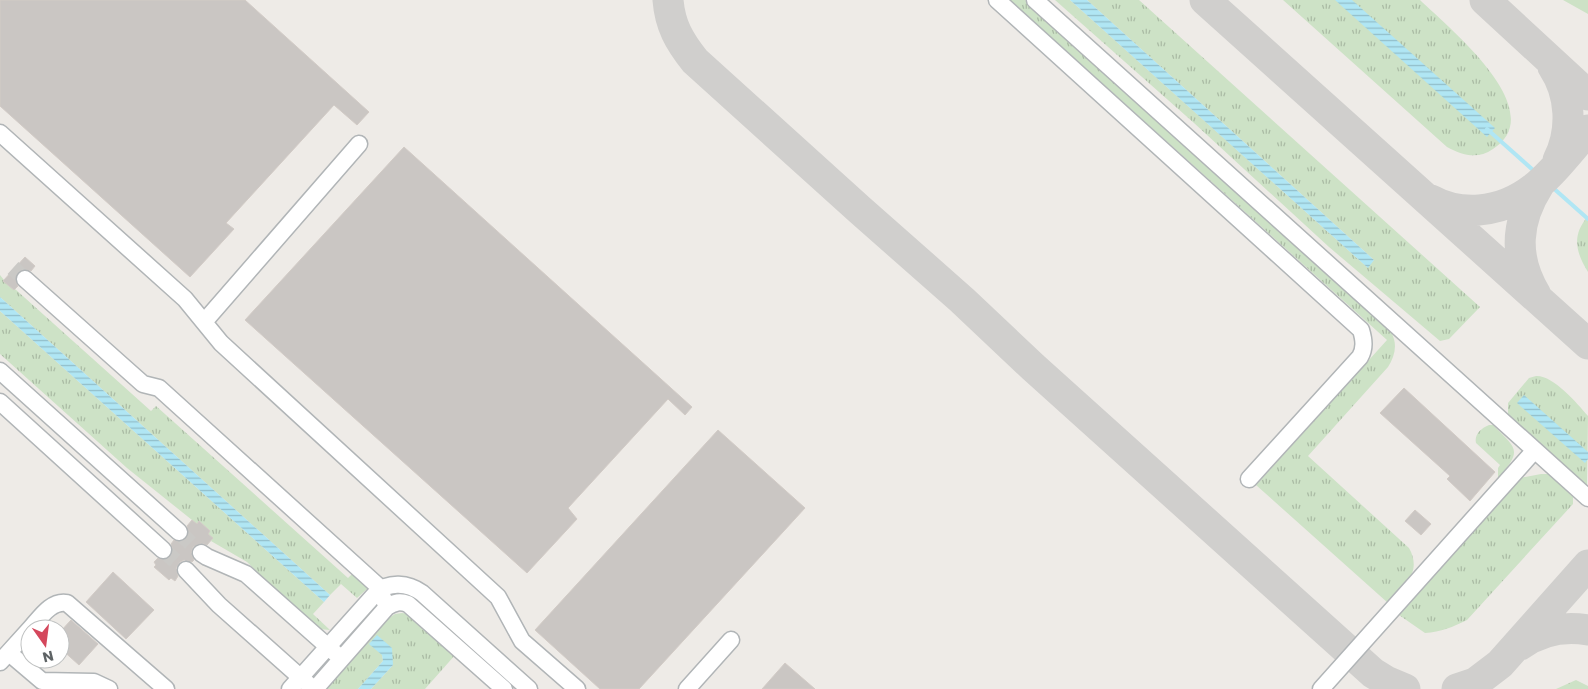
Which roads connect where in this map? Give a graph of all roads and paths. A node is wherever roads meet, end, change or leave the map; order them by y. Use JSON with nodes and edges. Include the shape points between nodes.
{"nodes":[{"id":1,"x":997,"y":0,"type":"edge"},
{"id":2,"x":1035,"y":0,"type":"edge"},
{"id":3,"x":0,"y":133,"type":"edge"},
{"id":4,"x":359,"y":144,"type":"dead end"},
{"id":5,"x":25,"y":279,"type":"tunnel mouth"},
{"id":6,"x":204,"y":322,"type":"junction"},
{"id":7,"x":0,"y":371,"type":"edge"},
{"id":8,"x":0,"y":402,"type":"edge"},
{"id":9,"x":1534,"y":451,"type":"junction"},
{"id":10,"x":1249,"y":479,"type":"dead end"},
{"id":11,"x":1588,"y":498,"type":"edge"},
{"id":12,"x":179,"y":532,"type":"tunnel mouth"},
{"id":13,"x":163,"y":550,"type":"tunnel mouth"},
{"id":14,"x":201,"y":553,"type":"tunnel mouth"},
{"id":15,"x":186,"y":570,"type":"tunnel mouth"},
{"id":16,"x":379,"y":590,"type":"junction"},
{"id":17,"x":383,"y":611,"type":"junction"},
{"id":18,"x":40,"y":619,"type":"edge"},
{"id":19,"x":20,"y":640,"type":"edge"},
{"id":20,"x":731,"y":640,"type":"dead end"},
{"id":21,"x":332,"y":641,"type":"junction"},
{"id":22,"x":4,"y":657,"type":"edge"},
{"id":23,"x":341,"y":658,"type":"junction"},
{"id":24,"x":505,"y":668,"type":"junction"},
{"id":25,"x":295,"y":683,"type":"edge"},
{"id":26,"x":46,"y":685,"type":"edge"},
{"id":27,"x":495,"y":686,"type":"edge"},
{"id":28,"x":109,"y":689,"type":"edge"},
{"id":29,"x":166,"y":689,"type":"edge"},
{"id":30,"x":314,"y":689,"type":"edge"},
{"id":31,"x":529,"y":689,"type":"edge"},
{"id":32,"x":577,"y":689,"type":"edge"},
{"id":33,"x":687,"y":689,"type":"edge"},
{"id":34,"x":1321,"y":689,"type":"edge"}],
"edges":[{"from":1,"to":10,"type":"lane","via":[[1361,330],[1364,344],[1360,357]]},
{"from":2,"to":9,"type":"lane"},
{"from":3,"to":6,"type":"lane","via":[[185,299]]},
{"from":4,"to":6,"type":"lane"},
{"from":5,"to":16,"type":"lane","via":[[143,384],[159,388],[340,550]]},
{"from":6,"to":32,"type":"lane","via":[[221,343],[498,597],[522,641]]},
{"from":7,"to":12,"type":"lane"},
{"from":8,"to":13,"type":"lane"},
{"from":9,"to":11,"type":"lane"},
{"from":9,"to":34,"type":"lane"},
{"from":14,"to":21,"type":"lane","via":[[246,574]]},
{"from":15,"to":25,"type":"lane"},
{"from":16,"to":17,"type":"lane"},
{"from":16,"to":21,"type":"lane"},
{"from":16,"to":24,"type":"lane","via":[[395,585],[416,589]]},
{"from":17,"to":23,"type":"lane"},
{"from":17,"to":27,"type":"lane","via":[[397,602],[408,604]]},
{"from":18,"to":29,"type":"lane","via":[[52,606],[67,602]]},
{"from":19,"to":22,"type":"lane"},
{"from":20,"to":33,"type":"lane"},
{"from":21,"to":23,"type":"lane"},
{"from":21,"to":25,"type":"lane"},
{"from":22,"to":26,"type":"lane"},
{"from":23,"to":30,"type":"lane"},
{"from":24,"to":27,"type":"lane"},
{"from":24,"to":31,"type":"lane"},
{"from":25,"to":30,"type":"lane"},
{"from":26,"to":28,"type":"lane","via":[[94,682]]}]}
